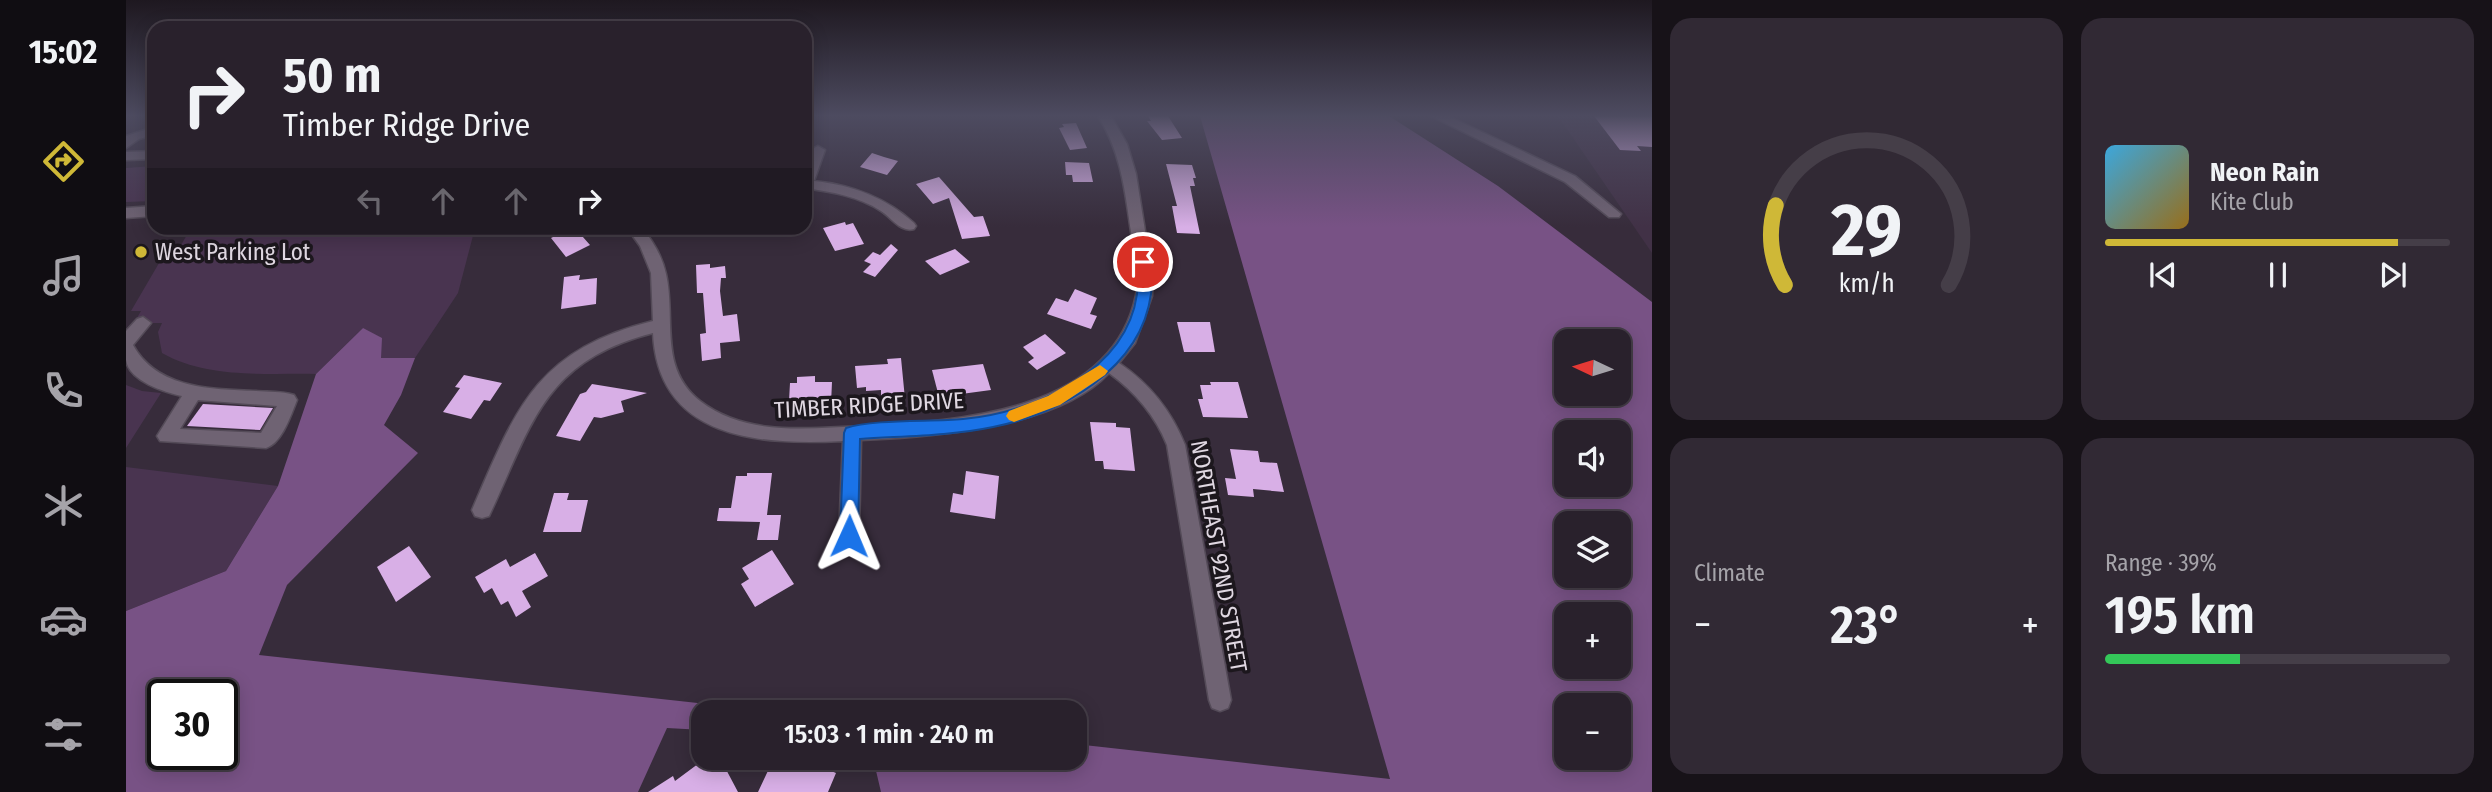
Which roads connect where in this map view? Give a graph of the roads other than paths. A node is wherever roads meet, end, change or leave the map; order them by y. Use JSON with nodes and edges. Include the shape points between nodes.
{"nodes":[{"id":1,"x":1124,"y":153,"type":"edge"},
{"id":2,"x":1515,"y":153,"type":"edge"},
{"id":3,"x":147,"y":155,"type":"edge"},
{"id":4,"x":126,"y":156,"type":"edge"},
{"id":5,"x":812,"y":185,"type":"edge"},
{"id":6,"x":147,"y":212,"type":"edge"},
{"id":7,"x":126,"y":213,"type":"edge"},
{"id":8,"x":1614,"y":214,"type":"dead end"},
{"id":9,"x":909,"y":226,"type":"dead end"},
{"id":10,"x":640,"y":235,"type":"edge"},
{"id":11,"x":143,"y":323,"type":"dead end"},
{"id":12,"x":662,"y":325,"type":"junction"},
{"id":13,"x":126,"y":342,"type":"edge"},
{"id":14,"x":126,"y":347,"type":"edge"},
{"id":15,"x":1108,"y":364,"type":"junction"},
{"id":16,"x":194,"y":392,"type":"junction"},
{"id":17,"x":852,"y":433,"type":"junction"},
{"id":18,"x":482,"y":510,"type":"dead end"},
{"id":19,"x":849,"y":536,"type":"dead end"},
{"id":20,"x":1220,"y":701,"type":"dead end"}],
"edges":[{"from":1,"to":15,"type":"street","name":"TIMBER RIDGE DRIVE","via":[[1145,272],[1144,294],[1137,319]]},
{"from":2,"to":8,"type":"street","via":[[1570,179]]},
{"from":3,"to":4,"type":"street"},
{"from":5,"to":9,"type":"street","via":[[867,196]]},
{"from":6,"to":7,"type":"street"},
{"from":10,"to":12,"type":"street","name":"TIMBER RIDGE DRIVE","via":[[659,271]]},
{"from":11,"to":13,"type":"street"},
{"from":12,"to":17,"type":"street","name":"TIMBER RIDGE DRIVE","via":[[668,372],[704,414],[764,435]]},
{"from":12,"to":18,"type":"street","via":[[600,344],[546,383],[523,417]]},
{"from":14,"to":16,"type":"street","via":[[139,368],[160,382]]},
{"from":15,"to":17,"type":"street","name":"TIMBER RIDGE DRIVE","via":[[1074,390],[1017,415],[965,425]]},
{"from":15,"to":20,"type":"street","name":"NORTHEAST 92ND STREET","via":[[1158,407],[1176,445]]},
{"from":16,"to":16,"type":"street","via":[[220,395],[288,400],[266,441],[166,436]]},
{"from":17,"to":19,"type":"street"}]}
